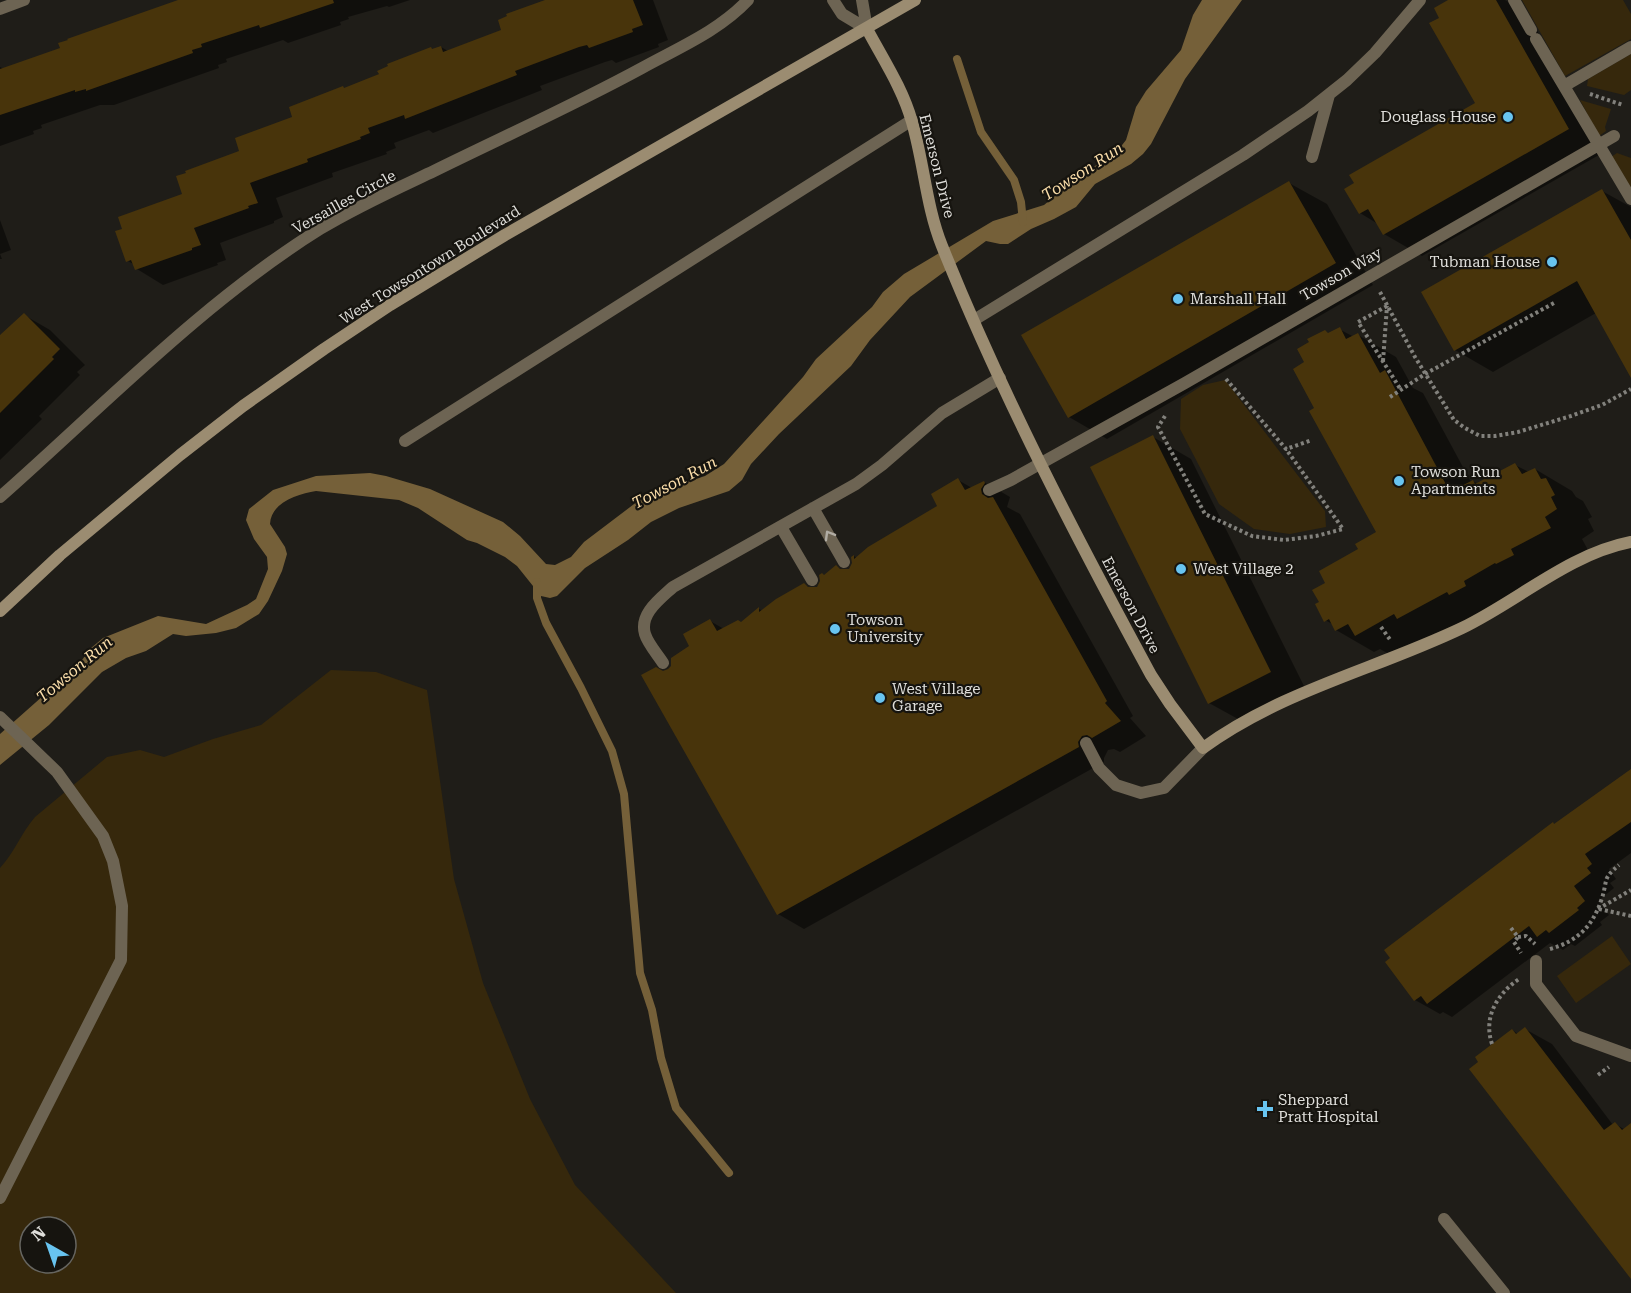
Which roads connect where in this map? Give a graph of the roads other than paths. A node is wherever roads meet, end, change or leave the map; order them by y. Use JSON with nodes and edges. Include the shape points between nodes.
{"nodes":[{"id":1,"x":24,"y":0,"type":"edge"},
{"id":2,"x":748,"y":0,"type":"edge"},
{"id":3,"x":833,"y":0,"type":"edge"},
{"id":4,"x":862,"y":0,"type":"edge"},
{"id":5,"x":915,"y":0,"type":"edge"},
{"id":6,"x":1420,"y":0,"type":"edge"},
{"id":7,"x":1514,"y":0,"type":"edge"},
{"id":8,"x":0,"y":9,"type":"edge"},
{"id":9,"x":867,"y":29,"type":"junction"},
{"id":10,"x":1631,"y":47,"type":"edge"},
{"id":11,"x":1564,"y":86,"type":"junction"},
{"id":12,"x":1329,"y":95,"type":"junction"},
{"id":13,"x":912,"y":120,"type":"junction"},
{"id":14,"x":1614,"y":136,"type":"dead end"},
{"id":15,"x":1599,"y":146,"type":"junction"},
{"id":16,"x":1312,"y":157,"type":"dead end"},
{"id":17,"x":1631,"y":199,"type":"edge"},
{"id":18,"x":972,"y":314,"type":"junction"},
{"id":19,"x":1000,"y":378,"type":"junction"},
{"id":20,"x":405,"y":441,"type":"dead end"},
{"id":21,"x":1040,"y":464,"type":"junction"},
{"id":22,"x":989,"y":490,"type":"dead end"},
{"id":23,"x":0,"y":497,"type":"edge"},
{"id":24,"x":813,"y":508,"type":"junction"},
{"id":25,"x":781,"y":527,"type":"junction"},
{"id":26,"x":1631,"y":542,"type":"edge"},
{"id":27,"x":844,"y":562,"type":"dead end"},
{"id":28,"x":813,"y":580,"type":"dead end"},
{"id":29,"x":0,"y":611,"type":"edge"},
{"id":30,"x":663,"y":663,"type":"dead end"},
{"id":31,"x":0,"y":717,"type":"edge"},
{"id":32,"x":1086,"y":742,"type":"dead end"},
{"id":33,"x":1203,"y":748,"type":"junction"},
{"id":34,"x":1536,"y":967,"type":"road end"},
{"id":35,"x":1631,"y":1056,"type":"edge"},
{"id":36,"x":0,"y":1198,"type":"edge"},
{"id":37,"x":1443,"y":1219,"type":"dead end"},
{"id":38,"x":1504,"y":1293,"type":"edge"}],
"edges":[{"from":1,"to":8,"type":"street"},
{"from":2,"to":23,"type":"street","name":"Versailles Circle","via":[[733,16],[604,88],[322,228],[265,266],[179,336]]},
{"from":3,"to":9,"type":"street","via":[[842,14]]},
{"from":4,"to":9,"type":"street"},
{"from":5,"to":9,"type":"street","name":"West Towsontown Boulevard"},
{"from":6,"to":12,"type":"street","via":[[1375,53]]},
{"from":7,"to":11,"type":"street"},
{"from":9,"to":13,"type":"street","name":"Emerson Drive"},
{"from":9,"to":29,"type":"street","name":"West Towsontown Boulevard","via":[[505,235],[324,349],[180,455],[60,555]]},
{"from":10,"to":11,"type":"street"},
{"from":11,"to":15,"type":"street"},
{"from":12,"to":16,"type":"street"},
{"from":12,"to":18,"type":"street","via":[[1243,155]]},
{"from":13,"to":18,"type":"street","name":"Emerson Drive","via":[[941,244]]},
{"from":13,"to":20,"type":"street"},
{"from":14,"to":15,"type":"street","name":"Towson Way"},
{"from":15,"to":17,"type":"street"},
{"from":15,"to":21,"type":"street","name":"Towson Way"},
{"from":18,"to":19,"type":"street","name":"Emerson Drive"},
{"from":19,"to":21,"type":"street","name":"Emerson Drive"},
{"from":19,"to":24,"type":"street","via":[[942,413],[856,484]]},
{"from":21,"to":22,"type":"street","name":"Towson Way"},
{"from":21,"to":33,"type":"street","name":"Emerson Drive","via":[[1151,675]]},
{"from":24,"to":25,"type":"street"},
{"from":27,"to":24,"type":"street","one_way":true},
{"from":25,"to":28,"type":"street"},
{"from":25,"to":30,"type":"street","via":[[673,587],[658,600],[646,615],[645,634]]},
{"from":26,"to":33,"type":"street","via":[[1576,562],[1462,628],[1273,705]]},
{"from":31,"to":36,"type":"street","via":[[57,772],[103,836],[113,861],[122,906],[121,960]]},
{"from":32,"to":33,"type":"street","via":[[1099,768],[1116,785],[1141,793],[1164,788]]},
{"from":34,"to":35,"type":"street","via":[[1536,984],[1576,1036]]},
{"from":37,"to":38,"type":"street"}]}
